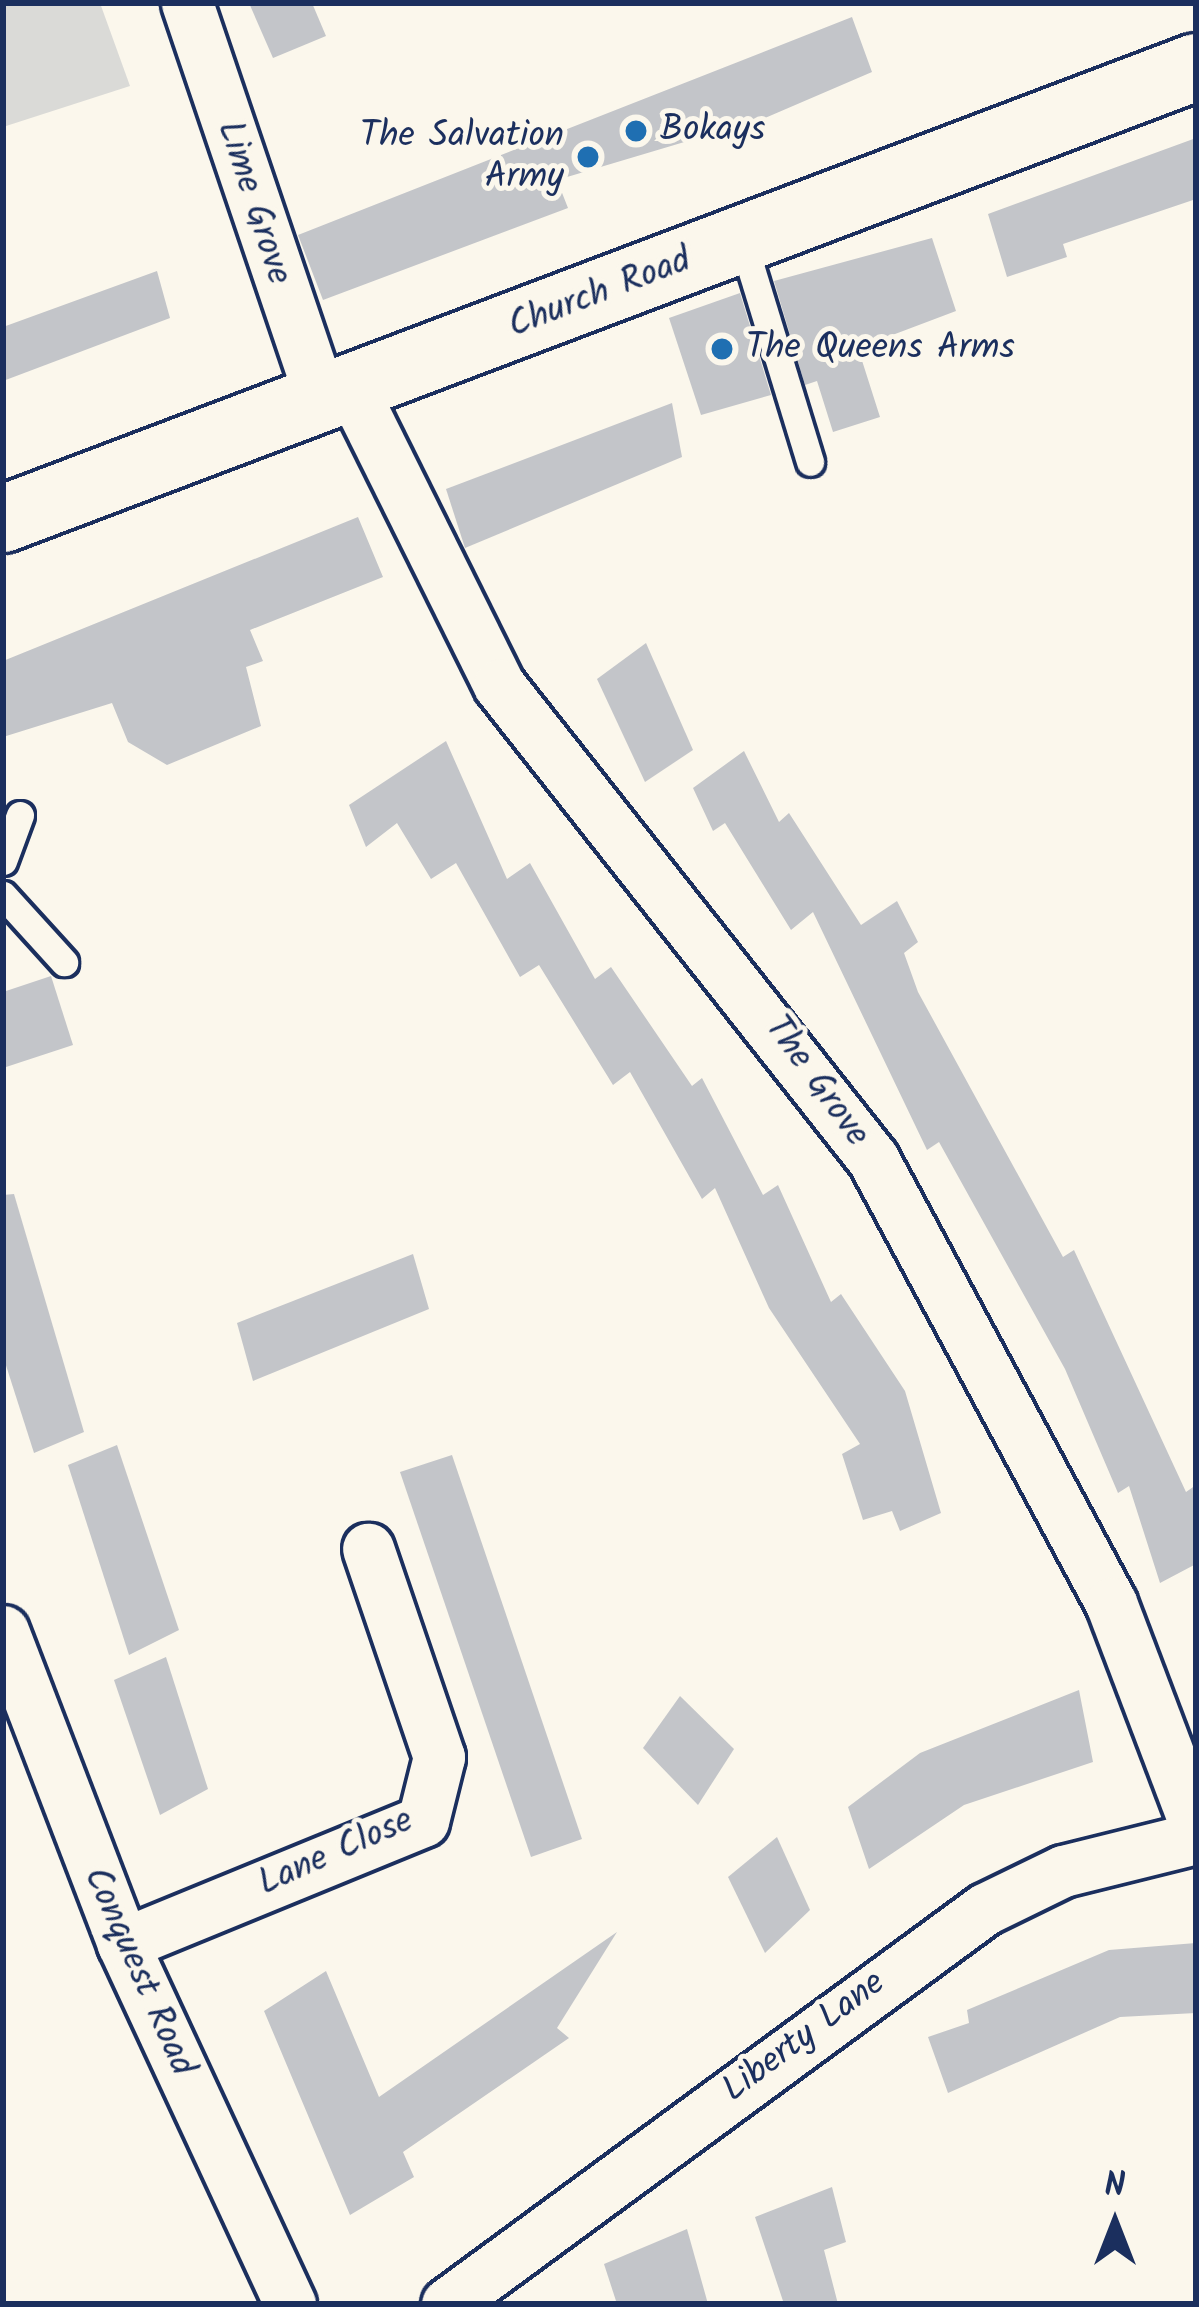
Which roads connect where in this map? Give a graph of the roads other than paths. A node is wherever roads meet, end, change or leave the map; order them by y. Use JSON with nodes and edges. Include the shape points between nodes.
{"nodes":[{"id":1,"x":188,"y":3,"type":"edge"},
{"id":2,"x":1196,"y":67,"type":"edge"},
{"id":3,"x":742,"y":239,"type":"junction"},
{"id":4,"x":337,"y":395,"type":"junction"},
{"id":5,"x":810,"y":462,"type":"dead end"},
{"id":6,"x":3,"y":518,"type":"edge"},
{"id":7,"x":20,"y":815,"type":"dead end"},
{"id":8,"x":3,"y":861,"type":"edge"},
{"id":9,"x":3,"y":895,"type":"edge"},
{"id":10,"x":64,"y":962,"type":"dead end"},
{"id":11,"x":368,"y":1550,"type":"dead end"},
{"id":12,"x":3,"y":1631,"type":"edge"},
{"id":13,"x":1196,"y":1827,"type":"edge"},
{"id":14,"x":1196,"y":1838,"type":"edge"},
{"id":15,"x":122,"y":1944,"type":"junction"},
{"id":16,"x":290,"y":2304,"type":"edge"},
{"id":17,"x":447,"y":2304,"type":"edge"}],
"edges":[{"from":1,"to":4,"type":"street","name":"Lime Grove"},
{"from":2,"to":3,"type":"main road","name":"Church Road"},
{"from":3,"to":4,"type":"main road","name":"Church Road"},
{"from":3,"to":5,"type":"lane"},
{"from":4,"to":6,"type":"main road","name":"Church Road"},
{"from":4,"to":13,"type":"street","name":"The Grove","via":[[500,685],[873,1160],[1111,1604]]},
{"from":7,"to":8,"type":"lane"},
{"from":9,"to":10,"type":"lane"},
{"from":11,"to":15,"type":"street","name":"Lane Close","via":[[439,1757],[423,1821]]},
{"from":12,"to":15,"type":"street","name":"Conquest Road"},
{"from":14,"to":17,"type":"street","name":"Liberty Lane","via":[[1064,1871],[985,1909]]},
{"from":15,"to":16,"type":"street","name":"Conquest Road"}]}
